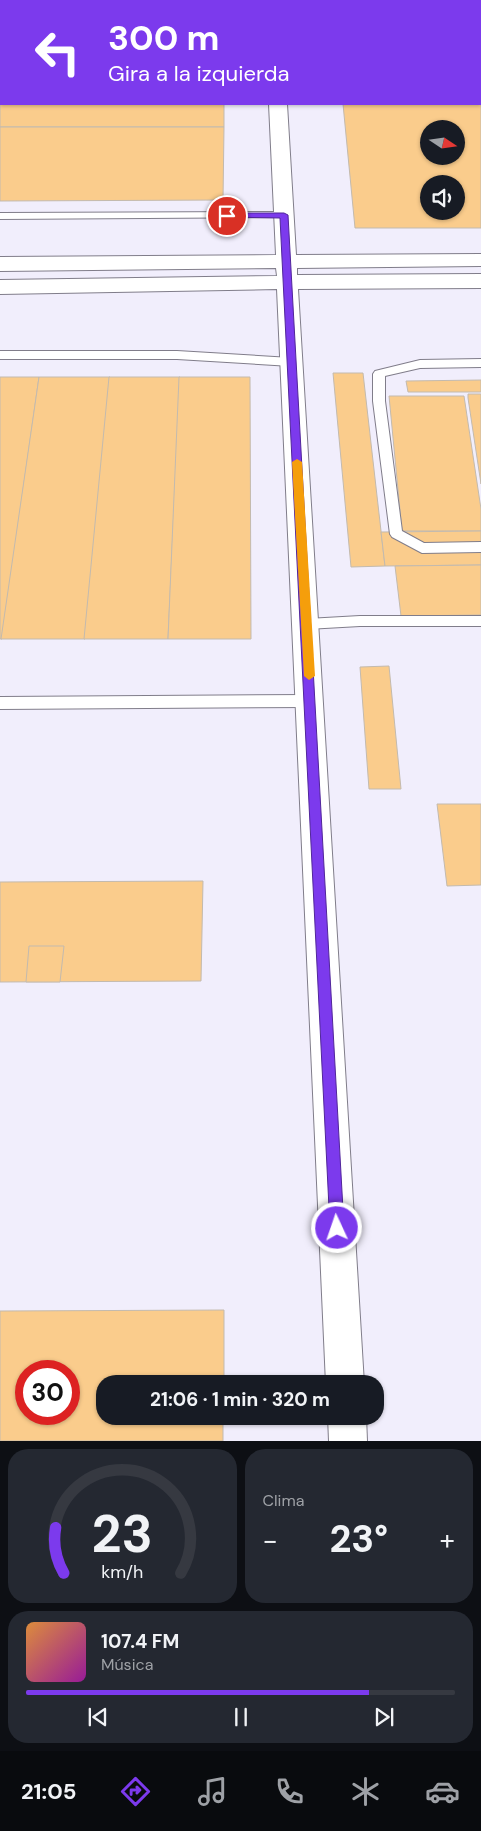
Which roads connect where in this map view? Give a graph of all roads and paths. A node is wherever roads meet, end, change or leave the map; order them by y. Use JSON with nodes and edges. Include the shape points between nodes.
{"nodes":[{"id":1,"x":278,"y":105,"type":"edge"},
{"id":2,"x":284,"y":215,"type":"junction"},
{"id":3,"x":0,"y":216,"type":"edge"},
{"id":4,"x":481,"y":260,"type":"edge"},
{"id":5,"x":0,"y":264,"type":"edge"},
{"id":6,"x":287,"y":271,"type":"junction"},
{"id":7,"x":481,"y":281,"type":"edge"},
{"id":8,"x":0,"y":286,"type":"edge"},
{"id":9,"x":0,"y":355,"type":"edge"},
{"id":10,"x":291,"y":362,"type":"junction"},
{"id":11,"x":481,"y":363,"type":"edge"},
{"id":12,"x":481,"y":547,"type":"edge"},
{"id":13,"x":481,"y":621,"type":"edge"},
{"id":14,"x":307,"y":624,"type":"junction"},
{"id":15,"x":311,"y":700,"type":"junction"},
{"id":16,"x":0,"y":703,"type":"edge"},
{"id":17,"x":345,"y":1375,"type":"edge"},
{"id":18,"x":347,"y":1425,"type":"edge"},
{"id":19,"x":348,"y":1441,"type":"edge"}],
"edges":[{"from":1,"to":2,"type":"street"},
{"from":2,"to":3,"type":"lane"},
{"from":2,"to":6,"type":"street"},
{"from":4,"to":6,"type":"street"},
{"from":5,"to":6,"type":"street"},
{"from":6,"to":7,"type":"street"},
{"from":6,"to":8,"type":"street"},
{"from":6,"to":10,"type":"street"},
{"from":9,"to":10,"type":"lane","via":[[177,355]]},
{"from":10,"to":14,"type":"street"},
{"from":11,"to":12,"type":"lane","via":[[420,364],[379,374],[379,401],[396,534],[422,548]]},
{"from":13,"to":14,"type":"lane"},
{"from":14,"to":15,"type":"street"},
{"from":15,"to":16,"type":"lane"},
{"from":15,"to":17,"type":"street"},
{"from":18,"to":19,"type":"street"}]}
